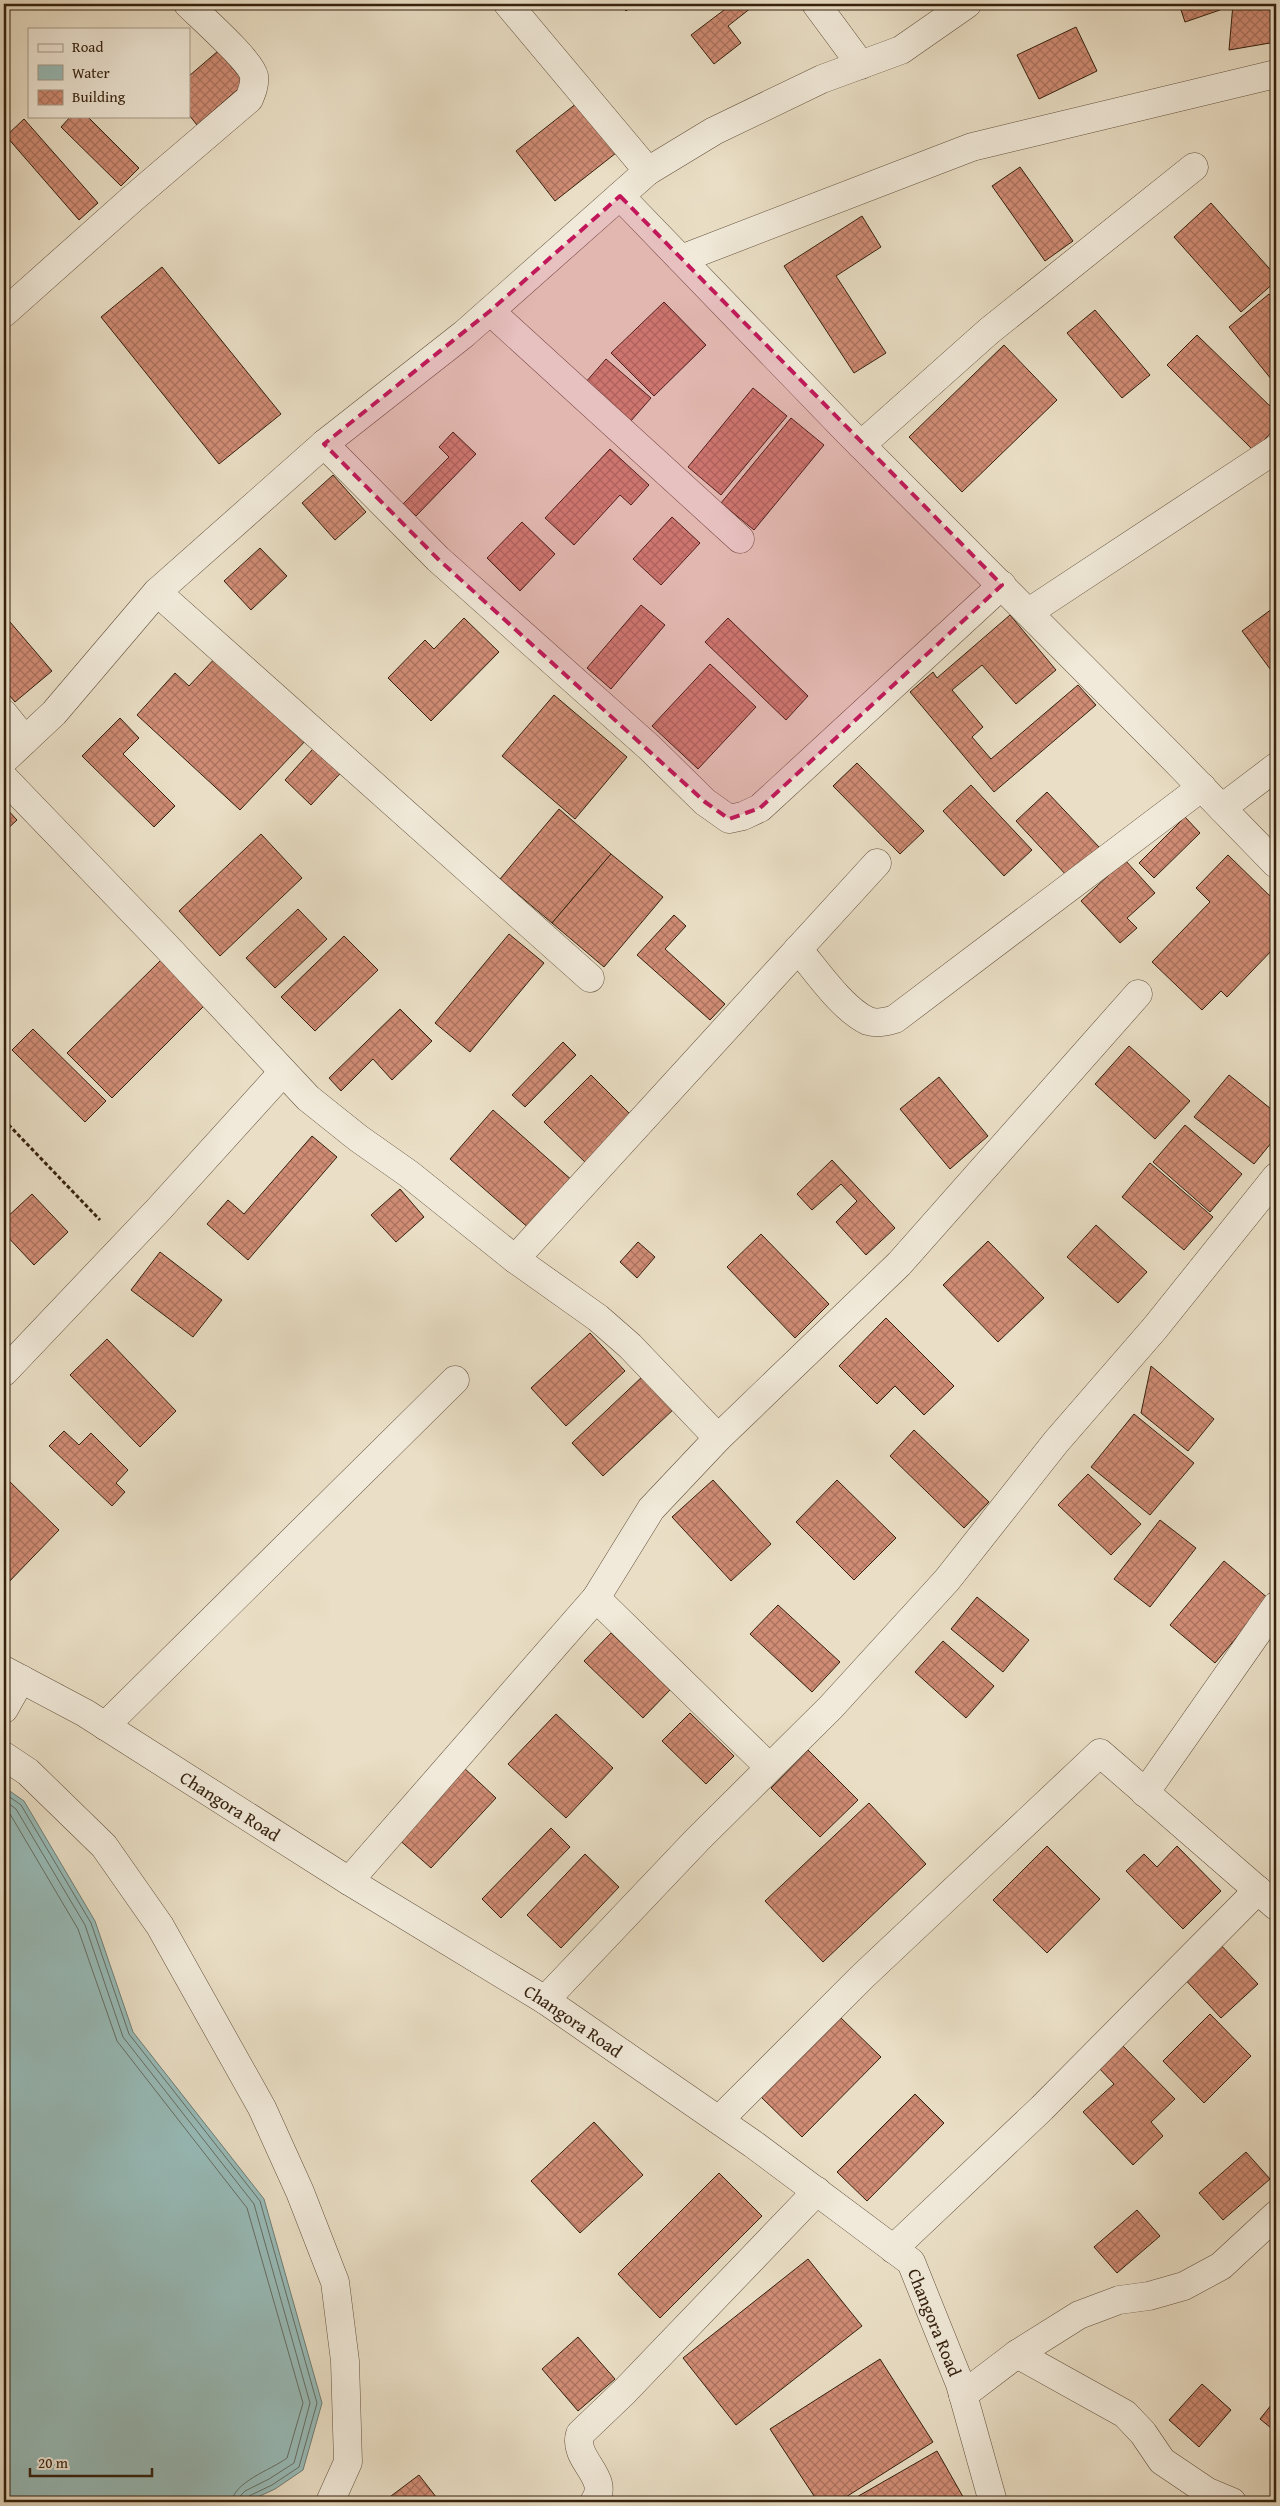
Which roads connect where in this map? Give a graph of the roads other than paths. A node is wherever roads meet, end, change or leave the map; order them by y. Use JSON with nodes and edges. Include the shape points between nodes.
{"nodes":[{"id":1,"x":188,"y":4,"type":"edge"},
{"id":2,"x":508,"y":4,"type":"edge"},
{"id":3,"x":816,"y":4,"type":"edge"},
{"id":4,"x":967,"y":4,"type":"edge"},
{"id":5,"x":861,"y":65,"type":"junction"},
{"id":6,"x":1276,"y":74,"type":"edge"},
{"id":7,"x":1194,"y":167,"type":"dead end"},
{"id":8,"x":648,"y":171,"type":"junction"},
{"id":9,"x":620,"y":196,"type":"junction"},
{"id":10,"x":681,"y":259,"type":"junction"},
{"id":11,"x":490,"y":311,"type":"junction"},
{"id":12,"x":4,"y":313,"type":"edge"},
{"id":13,"x":324,"y":444,"type":"junction"},
{"id":14,"x":862,"y":445,"type":"junction"},
{"id":15,"x":1276,"y":449,"type":"edge"},
{"id":16,"x":740,"y":539,"type":"dead end"},
{"id":17,"x":1002,"y":585,"type":"junction"},
{"id":18,"x":157,"y":592,"type":"junction"},
{"id":19,"x":1029,"y":612,"type":"junction"},
{"id":20,"x":4,"y":714,"type":"edge"},
{"id":21,"x":25,"y":740,"type":"junction"},
{"id":22,"x":4,"y":760,"type":"edge"},
{"id":23,"x":1276,"y":767,"type":"edge"},
{"id":24,"x":4,"y":778,"type":"edge"},
{"id":25,"x":1202,"y":787,"type":"junction"},
{"id":26,"x":1222,"y":808,"type":"junction"},
{"id":27,"x":878,"y":863,"type":"dead end"},
{"id":28,"x":1276,"y":864,"type":"edge"},
{"id":29,"x":798,"y":949,"type":"junction"},
{"id":30,"x":590,"y":978,"type":"dead end"},
{"id":31,"x":1138,"y":994,"type":"dead end"},
{"id":32,"x":283,"y":1072,"type":"junction"},
{"id":33,"x":1276,"y":1177,"type":"edge"},
{"id":34,"x":516,"y":1259,"type":"junction"},
{"id":35,"x":4,"y":1372,"type":"edge"},
{"id":36,"x":455,"y":1380,"type":"dead end"},
{"id":37,"x":718,"y":1438,"type":"junction"},
{"id":38,"x":596,"y":1598,"type":"junction"},
{"id":39,"x":1276,"y":1606,"type":"edge"},
{"id":40,"x":12,"y":1674,"type":"edge"},
{"id":41,"x":4,"y":1709,"type":"edge"},
{"id":42,"x":105,"y":1726,"type":"junction"},
{"id":43,"x":4,"y":1756,"type":"edge"},
{"id":44,"x":769,"y":1768,"type":"junction"},
{"id":45,"x":1145,"y":1793,"type":"junction"},
{"id":46,"x":349,"y":1881,"type":"junction"},
{"id":47,"x":1267,"y":1898,"type":"edge"},
{"id":48,"x":545,"y":2000,"type":"junction"},
{"id":49,"x":719,"y":2120,"type":"junction"},
{"id":50,"x":816,"y":2191,"type":"junction"},
{"id":51,"x":1276,"y":2215,"type":"edge"},
{"id":52,"x":893,"y":2249,"type":"junction"},
{"id":53,"x":1017,"y":2354,"type":"junction"},
{"id":54,"x":963,"y":2395,"type":"junction"},
{"id":55,"x":330,"y":2502,"type":"edge"},
{"id":56,"x":594,"y":2502,"type":"edge"},
{"id":57,"x":992,"y":2502,"type":"edge"},
{"id":58,"x":1232,"y":2502,"type":"edge"}],
"edges":[{"from":1,"to":12,"type":"street","via":[[254,75],[249,99]]},
{"from":2,"to":8,"type":"street"},
{"from":3,"to":5,"type":"street"},
{"from":4,"to":5,"type":"street","via":[[900,50]]},
{"from":5,"to":8,"type":"street","via":[[822,79],[714,131]]},
{"from":6,"to":10,"type":"street","via":[[972,148]]},
{"from":7,"to":14,"type":"street","via":[[989,331]]},
{"from":8,"to":9,"type":"street"},
{"from":9,"to":10,"type":"street"},
{"from":9,"to":11,"type":"street"},
{"from":10,"to":14,"type":"street"},
{"from":11,"to":13,"type":"street"},
{"from":11,"to":16,"type":"street"},
{"from":13,"to":17,"type":"street","via":[[445,566],[650,748],[705,802],[729,819],[760,808]]},
{"from":13,"to":18,"type":"street"},
{"from":14,"to":17,"type":"street"},
{"from":15,"to":19,"type":"street"},
{"from":17,"to":19,"type":"street"},
{"from":18,"to":21,"type":"street","via":[[54,713]]},
{"from":18,"to":30,"type":"street"},
{"from":19,"to":25,"type":"street"},
{"from":20,"to":21,"type":"street"},
{"from":21,"to":22,"type":"street"},
{"from":23,"to":26,"type":"street"},
{"from":24,"to":32,"type":"street"},
{"from":25,"to":26,"type":"street"},
{"from":25,"to":29,"type":"street","via":[[895,1019],[883,1023],[869,1021],[845,1003]]},
{"from":26,"to":28,"type":"street"},
{"from":27,"to":29,"type":"street"},
{"from":29,"to":34,"type":"street"},
{"from":31,"to":37,"type":"street","via":[[899,1264]]},
{"from":32,"to":34,"type":"street","via":[[308,1098]]},
{"from":32,"to":35,"type":"street"},
{"from":33,"to":44,"type":"street","via":[[1155,1328],[1056,1442],[947,1580],[831,1707]]},
{"from":34,"to":37,"type":"street","via":[[598,1318],[630,1346]]},
{"from":36,"to":42,"type":"street"},
{"from":37,"to":38,"type":"street","via":[[651,1509]]},
{"from":38,"to":44,"type":"street"},
{"from":38,"to":46,"type":"street"},
{"from":39,"to":45,"type":"street"},
{"from":40,"to":41,"type":"street"},
{"from":40,"to":42,"type":"street","name":"Changora Road"},
{"from":42,"to":46,"type":"street","name":"Changora Road"},
{"from":43,"to":55,"type":"street","via":[[28,1772],[104,1846],[160,1926],[262,2108],[300,2192],[335,2282],[345,2362],[348,2462]]},
{"from":44,"to":48,"type":"street"},
{"from":45,"to":47,"type":"street"},
{"from":45,"to":49,"type":"street","via":[[1100,1753],[863,1976]]},
{"from":46,"to":48,"type":"street","name":"Changora Road"},
{"from":47,"to":52,"type":"street"},
{"from":48,"to":49,"type":"street","name":"Changora Road"},
{"from":49,"to":50,"type":"street","name":"Changora Road"},
{"from":50,"to":52,"type":"street","name":"Changora Road"},
{"from":50,"to":56,"type":"street","via":[[580,2434],[579,2450],[599,2482],[600,2490]]},
{"from":51,"to":53,"type":"street","via":[[1220,2266],[1184,2286],[1149,2296],[1118,2300],[1078,2315]]},
{"from":52,"to":54,"type":"street","name":"Changora Road","via":[[911,2262]]},
{"from":53,"to":54,"type":"street"},
{"from":53,"to":58,"type":"street","via":[[1125,2414],[1162,2461],[1208,2492]]},
{"from":54,"to":57,"type":"street","name":"Changora Road"}]}
